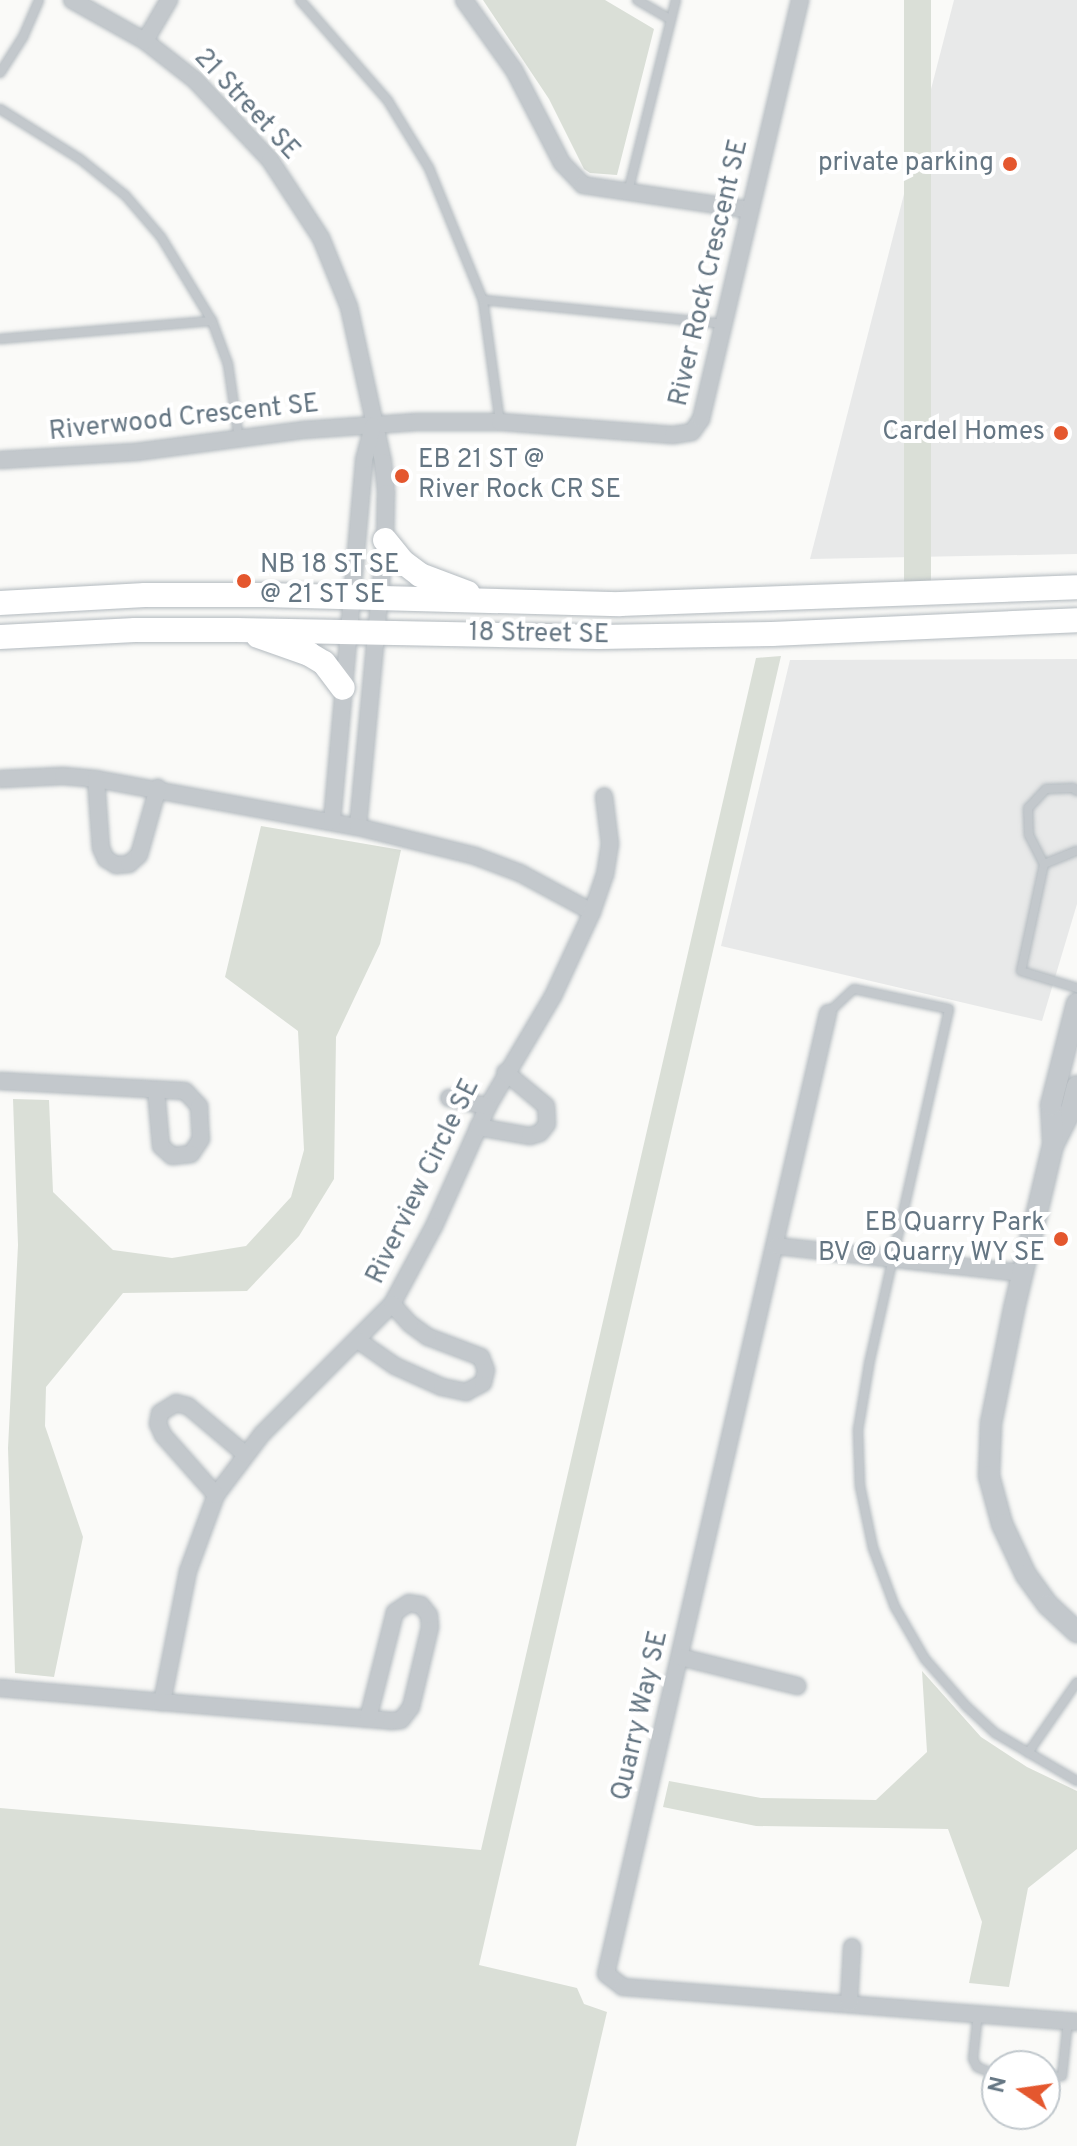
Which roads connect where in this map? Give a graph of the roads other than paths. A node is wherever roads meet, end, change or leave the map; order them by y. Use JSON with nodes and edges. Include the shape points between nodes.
{"nodes":[{"id":1,"x":39,"y":0,"type":"edge"},
{"id":2,"x":72,"y":0,"type":"edge"},
{"id":3,"x":169,"y":0,"type":"edge"},
{"id":4,"x":300,"y":0,"type":"edge"},
{"id":5,"x":464,"y":0,"type":"edge"},
{"id":6,"x":637,"y":0,"type":"edge"},
{"id":7,"x":676,"y":0,"type":"edge"},
{"id":8,"x":800,"y":0,"type":"edge"},
{"id":9,"x":670,"y":19,"type":"junction"},
{"id":10,"x":145,"y":41,"type":"junction"},
{"id":11,"x":0,"y":73,"type":"edge"},
{"id":12,"x":0,"y":109,"type":"edge"},
{"id":13,"x":628,"y":192,"type":"junction"},
{"id":14,"x":750,"y":210,"type":"junction"},
{"id":15,"x":483,"y":300,"type":"junction"},
{"id":16,"x":212,"y":321,"type":"junction"},
{"id":17,"x":723,"y":324,"type":"junction"},
{"id":18,"x":0,"y":339,"type":"edge"},
{"id":19,"x":500,"y":422,"type":"junction"},
{"id":20,"x":374,"y":424,"type":"junction"},
{"id":21,"x":239,"y":440,"type":"junction"},
{"id":22,"x":0,"y":455,"type":"edge"},
{"id":23,"x":385,"y":540,"type":"junction"},
{"id":24,"x":1077,"y":587,"type":"edge"},
{"id":25,"x":351,"y":597,"type":"junction"},
{"id":26,"x":379,"y":599,"type":"junction"},
{"id":27,"x":493,"y":601,"type":"junction"},
{"id":28,"x":0,"y":603,"type":"edge"},
{"id":29,"x":1077,"y":620,"type":"edge"},
{"id":30,"x":237,"y":630,"type":"junction"},
{"id":31,"x":348,"y":632,"type":"junction"},
{"id":32,"x":377,"y":633,"type":"junction"},
{"id":33,"x":0,"y":637,"type":"edge"},
{"id":34,"x":343,"y":688,"type":"junction"},
{"id":35,"x":0,"y":779,"type":"edge"},
{"id":36,"x":96,"y":779,"type":"junction"},
{"id":37,"x":158,"y":788,"type":"junction"},
{"id":38,"x":1077,"y":791,"type":"edge"},
{"id":39,"x":604,"y":796,"type":"dead end"},
{"id":40,"x":332,"y":821,"type":"junction"},
{"id":41,"x":358,"y":827,"type":"junction"},
{"id":42,"x":1077,"y":851,"type":"edge"},
{"id":43,"x":1044,"y":864,"type":"junction"},
{"id":44,"x":592,"y":912,"type":"junction"},
{"id":45,"x":1077,"y":988,"type":"edge"},
{"id":46,"x":1077,"y":1003,"type":"edge"},
{"id":47,"x":828,"y":1013,"type":"joint"},
{"id":48,"x":505,"y":1072,"type":"junction"},
{"id":49,"x":0,"y":1081,"type":"edge"},
{"id":50,"x":1077,"y":1086,"type":"edge"},
{"id":51,"x":156,"y":1090,"type":"dead end"},
{"id":52,"x":449,"y":1098,"type":"dead end"},
{"id":53,"x":488,"y":1106,"type":"junction"},
{"id":54,"x":478,"y":1127,"type":"junction"},
{"id":55,"x":1053,"y":1145,"type":"junction"},
{"id":56,"x":777,"y":1246,"type":"junction"},
{"id":57,"x":895,"y":1259,"type":"junction"},
{"id":58,"x":1023,"y":1273,"type":"junction"},
{"id":59,"x":392,"y":1304,"type":"junction"},
{"id":60,"x":359,"y":1341,"type":"junction"},
{"id":61,"x":245,"y":1454,"type":"junction"},
{"id":62,"x":216,"y":1495,"type":"junction"},
{"id":63,"x":1077,"y":1632,"type":"edge"},
{"id":64,"x":680,"y":1657,"type":"junction"},
{"id":65,"x":1077,"y":1682,"type":"edge"},
{"id":66,"x":797,"y":1686,"type":"dead end"},
{"id":67,"x":0,"y":1688,"type":"edge"},
{"id":68,"x":162,"y":1702,"type":"junction"},
{"id":69,"x":368,"y":1719,"type":"junction"},
{"id":70,"x":1028,"y":1753,"type":"junction"},
{"id":71,"x":1077,"y":1781,"type":"edge"},
{"id":72,"x":852,"y":1947,"type":"dead end"},
{"id":73,"x":849,"y":2003,"type":"junction"},
{"id":74,"x":978,"y":2012,"type":"junction"},
{"id":75,"x":1073,"y":2021,"type":"edge"},
{"id":76,"x":981,"y":2069,"type":"edge"},
{"id":77,"x":1061,"y":2076,"type":"edge"}],
"edges":[{"from":1,"to":11,"type":"lane"},
{"from":2,"to":10,"type":"street","name":"21 Street SE"},
{"from":3,"to":10,"type":"street"},
{"from":4,"to":15,"type":"lane","via":[[388,101],[421,155]]},
{"from":5,"to":13,"type":"street","via":[[514,70],[571,175],[597,189]]},
{"from":6,"to":9,"type":"lane"},
{"from":7,"to":9,"type":"lane"},
{"from":8,"to":14,"type":"street","name":"River Rock Crescent SE"},
{"from":9,"to":13,"type":"lane"},
{"from":10,"to":20,"type":"street","name":"21 Street SE","via":[[195,80],[270,160],[321,238],[357,334]]},
{"from":12,"to":16,"type":"lane","via":[[80,159],[125,195],[161,237]]},
{"from":13,"to":14,"type":"street"},
{"from":14,"to":17,"type":"street","name":"River Rock Crescent SE"},
{"from":15,"to":17,"type":"lane"},
{"from":15,"to":19,"type":"lane"},
{"from":16,"to":18,"type":"lane"},
{"from":16,"to":21,"type":"lane","via":[[228,364]]},
{"from":17,"to":19,"type":"street","name":"River Rock Crescent SE","via":[[701,419],[692,432]]},
{"from":19,"to":20,"type":"street","name":"River Rock Crescent SE"},
{"from":20,"to":21,"type":"street","name":"Riverwood Crescent SE"},
{"from":20,"to":23,"type":"street","name":"21 Street SE","via":[[385,478]]},
{"from":20,"to":25,"type":"street","name":"21 Street SE","via":[[364,460]]},
{"from":21,"to":22,"type":"street","name":"Riverwood Crescent SE","via":[[136,452]]},
{"from":23,"to":26,"type":"street","name":"21 Street SE"},
{"from":23,"to":27,"type":"main road","via":[[420,575]]},
{"from":24,"to":27,"type":"main road","name":"18 Street SE","via":[[620,604]]},
{"from":25,"to":26,"type":"main road","name":"18 Street SE"},
{"from":25,"to":28,"type":"main road","name":"18 Street SE","via":[[145,595]]},
{"from":25,"to":31,"type":"street","name":"21 Street SE"},
{"from":26,"to":27,"type":"main road","name":"18 Street SE"},
{"from":26,"to":32,"type":"street","name":"21 Street SE"},
{"from":29,"to":32,"type":"main road","name":"18 Street SE","via":[[772,634]]},
{"from":30,"to":31,"type":"main road","name":"18 Street SE"},
{"from":30,"to":33,"type":"main road","name":"18 Street SE"},
{"from":30,"to":34,"type":"main road","via":[[309,654],[324,663]]},
{"from":31,"to":32,"type":"main road","name":"18 Street SE"},
{"from":31,"to":34,"type":"street"},
{"from":32,"to":41,"type":"street"},
{"from":34,"to":40,"type":"street"},
{"from":35,"to":36,"type":"street"},
{"from":36,"to":37,"type":"street"},
{"from":36,"to":37,"type":"street","via":[[101,848],[116,865],[129,864],[139,855]]},
{"from":37,"to":40,"type":"street"},
{"from":38,"to":43,"type":"lane","via":[[1046,789],[1028,808],[1029,835]]},
{"from":39,"to":44,"type":"street","name":"Riverview Circle SE","via":[[610,844]]},
{"from":40,"to":41,"type":"street"},
{"from":41,"to":44,"type":"street","via":[[475,856],[520,873]]},
{"from":42,"to":43,"type":"lane"},
{"from":43,"to":45,"type":"lane","via":[[1021,971]]},
{"from":44,"to":48,"type":"street","name":"Riverview Circle SE","via":[[559,985]]},
{"from":46,"to":55,"type":"street","via":[[1051,1105]]},
{"from":47,"to":56,"type":"street","name":"Quarry Way SE"},
{"from":47,"to":57,"type":"lane","via":[[854,989],[949,1009]]},
{"from":48,"to":53,"type":"street","name":"Riverview Circle SE"},
{"from":48,"to":54,"type":"street","via":[[546,1106],[547,1124],[530,1136]]},
{"from":49,"to":51,"type":"street"},
{"from":50,"to":55,"type":"street"},
{"from":52,"to":53,"type":"street"},
{"from":53,"to":54,"type":"street","name":"Riverview Circle SE"},
{"from":54,"to":59,"type":"street","name":"Riverview Circle SE"},
{"from":55,"to":58,"type":"street"},
{"from":56,"to":57,"type":"street"},
{"from":56,"to":64,"type":"street","name":"Quarry Way SE"},
{"from":57,"to":58,"type":"street"},
{"from":57,"to":70,"type":"lane","via":[[858,1430],[860,1486],[873,1548],[895,1607],[925,1659],[995,1733]]},
{"from":58,"to":63,"type":"street","via":[[991,1423],[989,1476],[1002,1524],[1026,1575]]},
{"from":59,"to":60,"type":"street","name":"Riverview Circle SE"},
{"from":59,"to":60,"type":"street","via":[[428,1337],[481,1357],[483,1383],[466,1392],[442,1387],[395,1366]]},
{"from":60,"to":61,"type":"street","name":"Riverview Circle SE"},
{"from":61,"to":62,"type":"street","name":"Riverview Circle SE"},
{"from":61,"to":62,"type":"street","via":[[188,1406],[176,1403],[160,1413],[163,1435]]},
{"from":62,"to":68,"type":"street","name":"Riverview Circle SE","via":[[188,1571]]},
{"from":64,"to":66,"type":"street"},
{"from":64,"to":73,"type":"street","name":"Quarry Way SE","via":[[606,1974],[623,1987]]},
{"from":65,"to":70,"type":"lane"},
{"from":67,"to":68,"type":"street"},
{"from":68,"to":69,"type":"street"},
{"from":69,"to":69,"type":"street","via":[[401,1720],[409,1713],[430,1627],[421,1605],[404,1604],[392,1617]]},
{"from":70,"to":71,"type":"lane"},
{"from":72,"to":73,"type":"street"},
{"from":73,"to":74,"type":"street","name":"Quarry Way SE"},
{"from":74,"to":75,"type":"street","name":"Quarry Way SE"},
{"from":74,"to":76,"type":"lane","via":[[973,2059]]},
{"from":75,"to":77,"type":"lane"}]}
